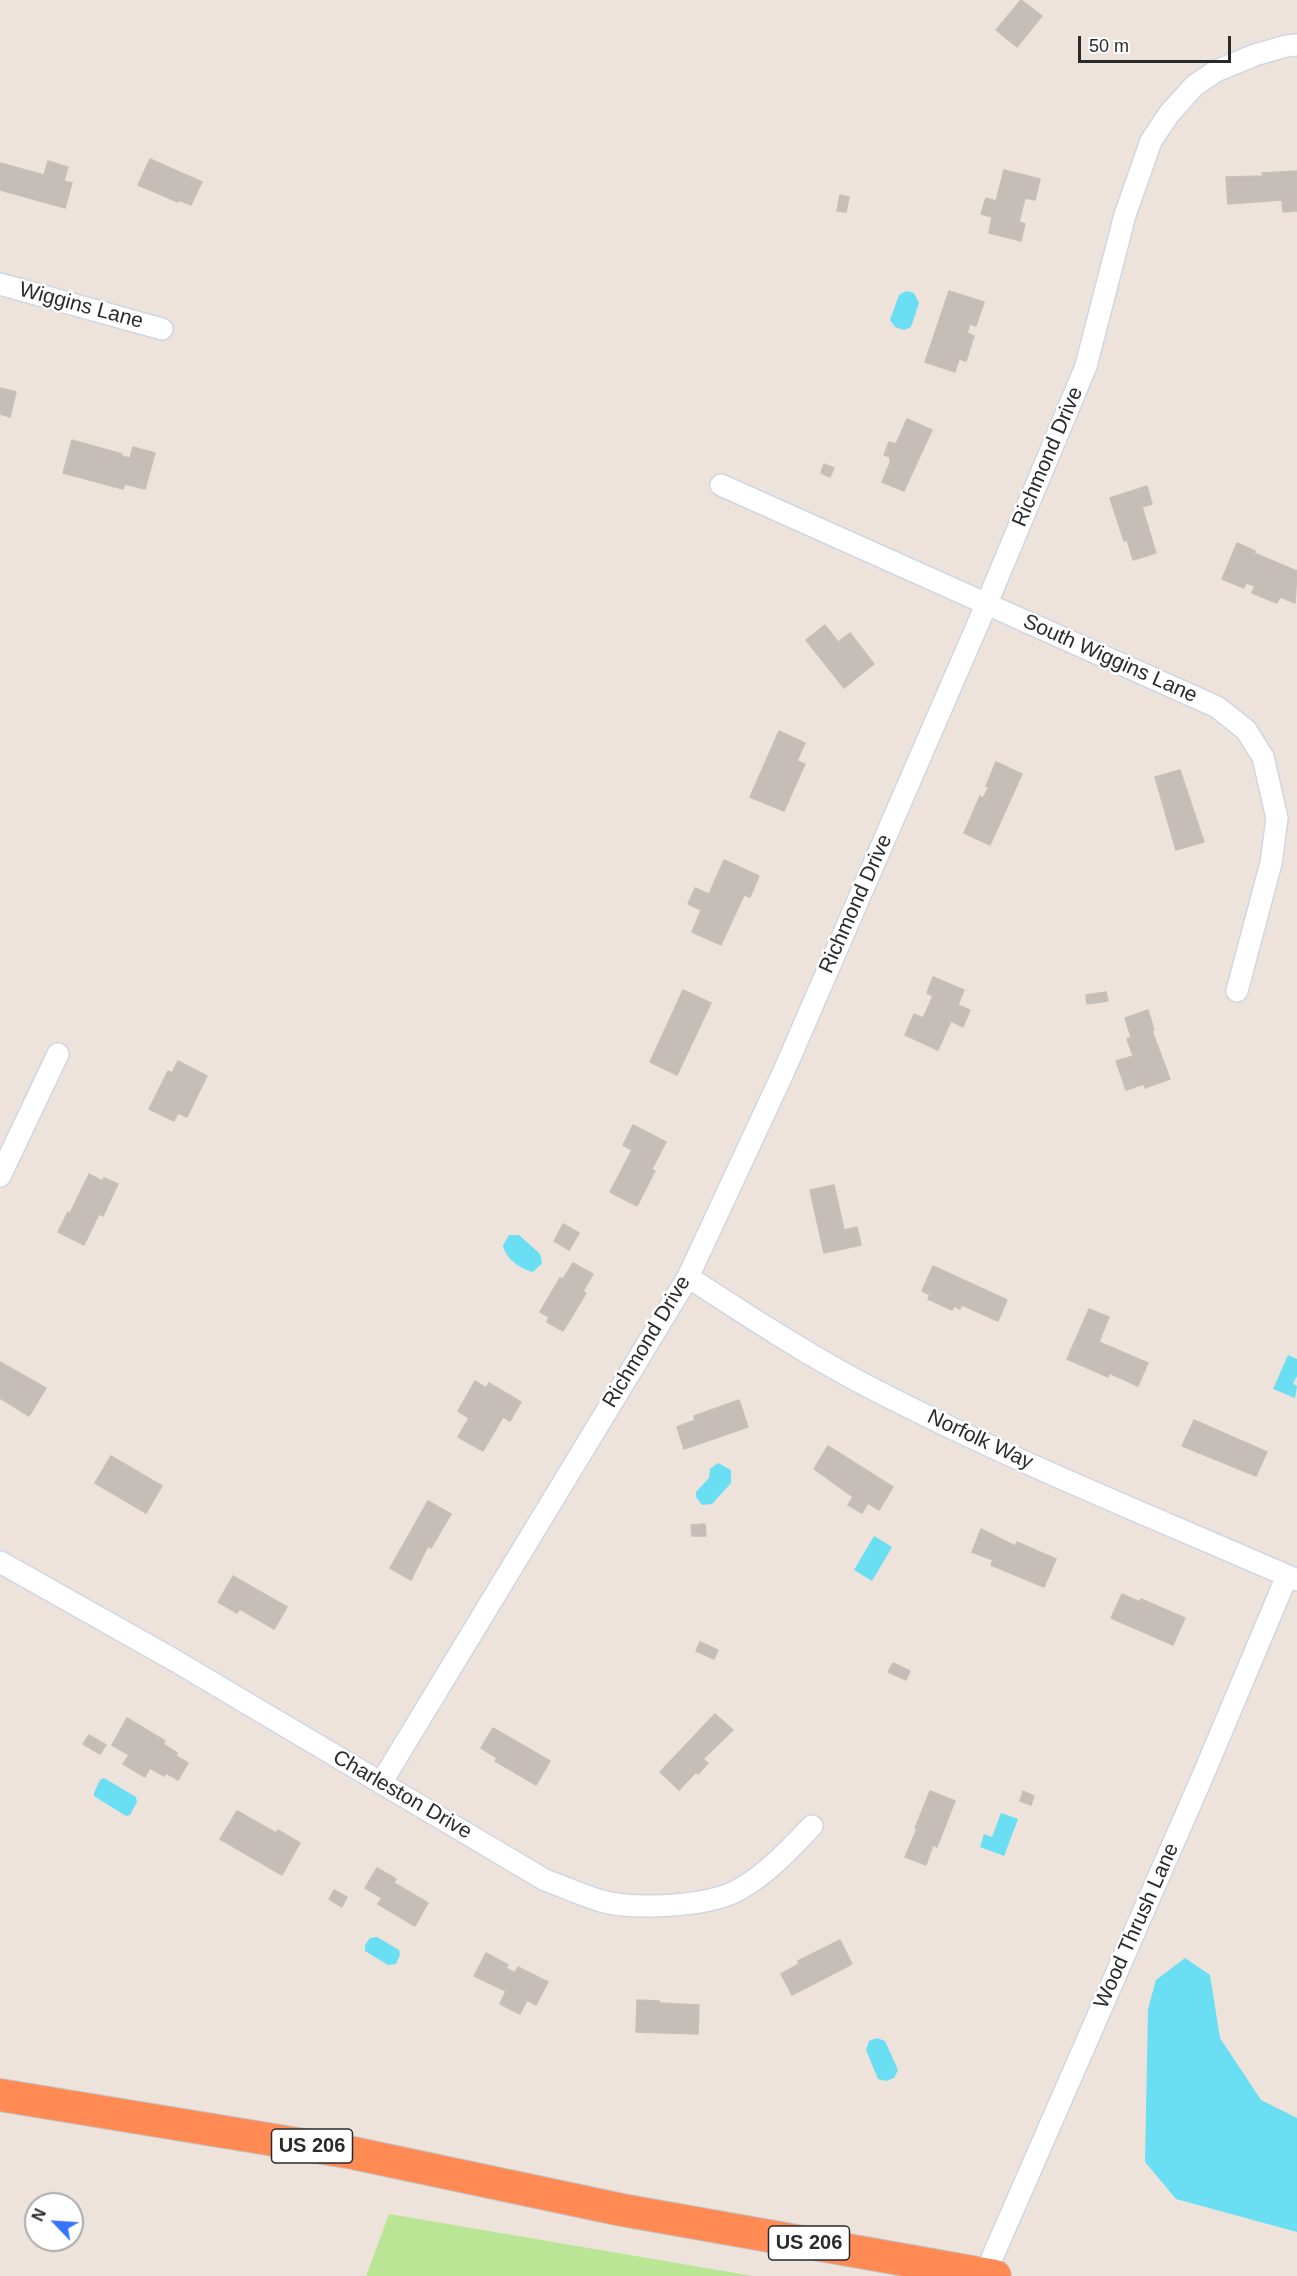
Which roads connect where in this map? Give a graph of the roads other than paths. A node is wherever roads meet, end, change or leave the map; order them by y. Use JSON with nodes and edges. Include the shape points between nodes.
{"nodes":[{"id":1,"x":1297,"y":45,"type":"edge"},
{"id":2,"x":0,"y":284,"type":"edge"},
{"id":3,"x":162,"y":329,"type":"dead end"},
{"id":4,"x":721,"y":485,"type":"dead end"},
{"id":5,"x":987,"y":603,"type":"junction"},
{"id":6,"x":1237,"y":991,"type":"dead end"},
{"id":7,"x":58,"y":1054,"type":"dead end"},
{"id":8,"x":0,"y":1176,"type":"edge"},
{"id":9,"x":688,"y":1277,"type":"junction"},
{"id":10,"x":0,"y":1562,"type":"edge"},
{"id":11,"x":1292,"y":1578,"type":"edge"},
{"id":12,"x":381,"y":1783,"type":"junction"},
{"id":13,"x":812,"y":1826,"type":"dead end"},
{"id":14,"x":0,"y":2095,"type":"edge"},
{"id":15,"x":990,"y":2275,"type":"edge"}],
"edges":[{"from":1,"to":5,"type":"street","name":"Richmond Drive","via":[[1255,55],[1216,71],[1194,86],[1151,141],[1125,215],[1086,366]]},
{"from":2,"to":3,"type":"street","name":"Wiggins Lane"},
{"from":4,"to":5,"type":"street","name":"South Wiggins Lane"},
{"from":5,"to":6,"type":"street","name":"South Wiggins Lane","via":[[1217,707],[1246,730],[1263,757],[1277,818],[1271,863]]},
{"from":5,"to":9,"type":"street","name":"Richmond Drive","via":[[784,1071]]},
{"from":7,"to":8,"type":"street"},
{"from":9,"to":11,"type":"street","name":"Norfolk Way","via":[[854,1379],[981,1442]]},
{"from":9,"to":12,"type":"street","name":"Richmond Drive"},
{"from":10,"to":12,"type":"street","name":"Charleston Drive"},
{"from":11,"to":15,"type":"street","name":"Wood Thrush Lane","via":[[1204,1773]]},
{"from":12,"to":13,"type":"street","name":"Charleston Drive","via":[[546,1880],[603,1901],[657,1907],[708,1900],[739,1890],[780,1860]]},
{"from":14,"to":15,"type":"highway","number":"US 206","via":[[353,2153],[622,2210]]}]}
